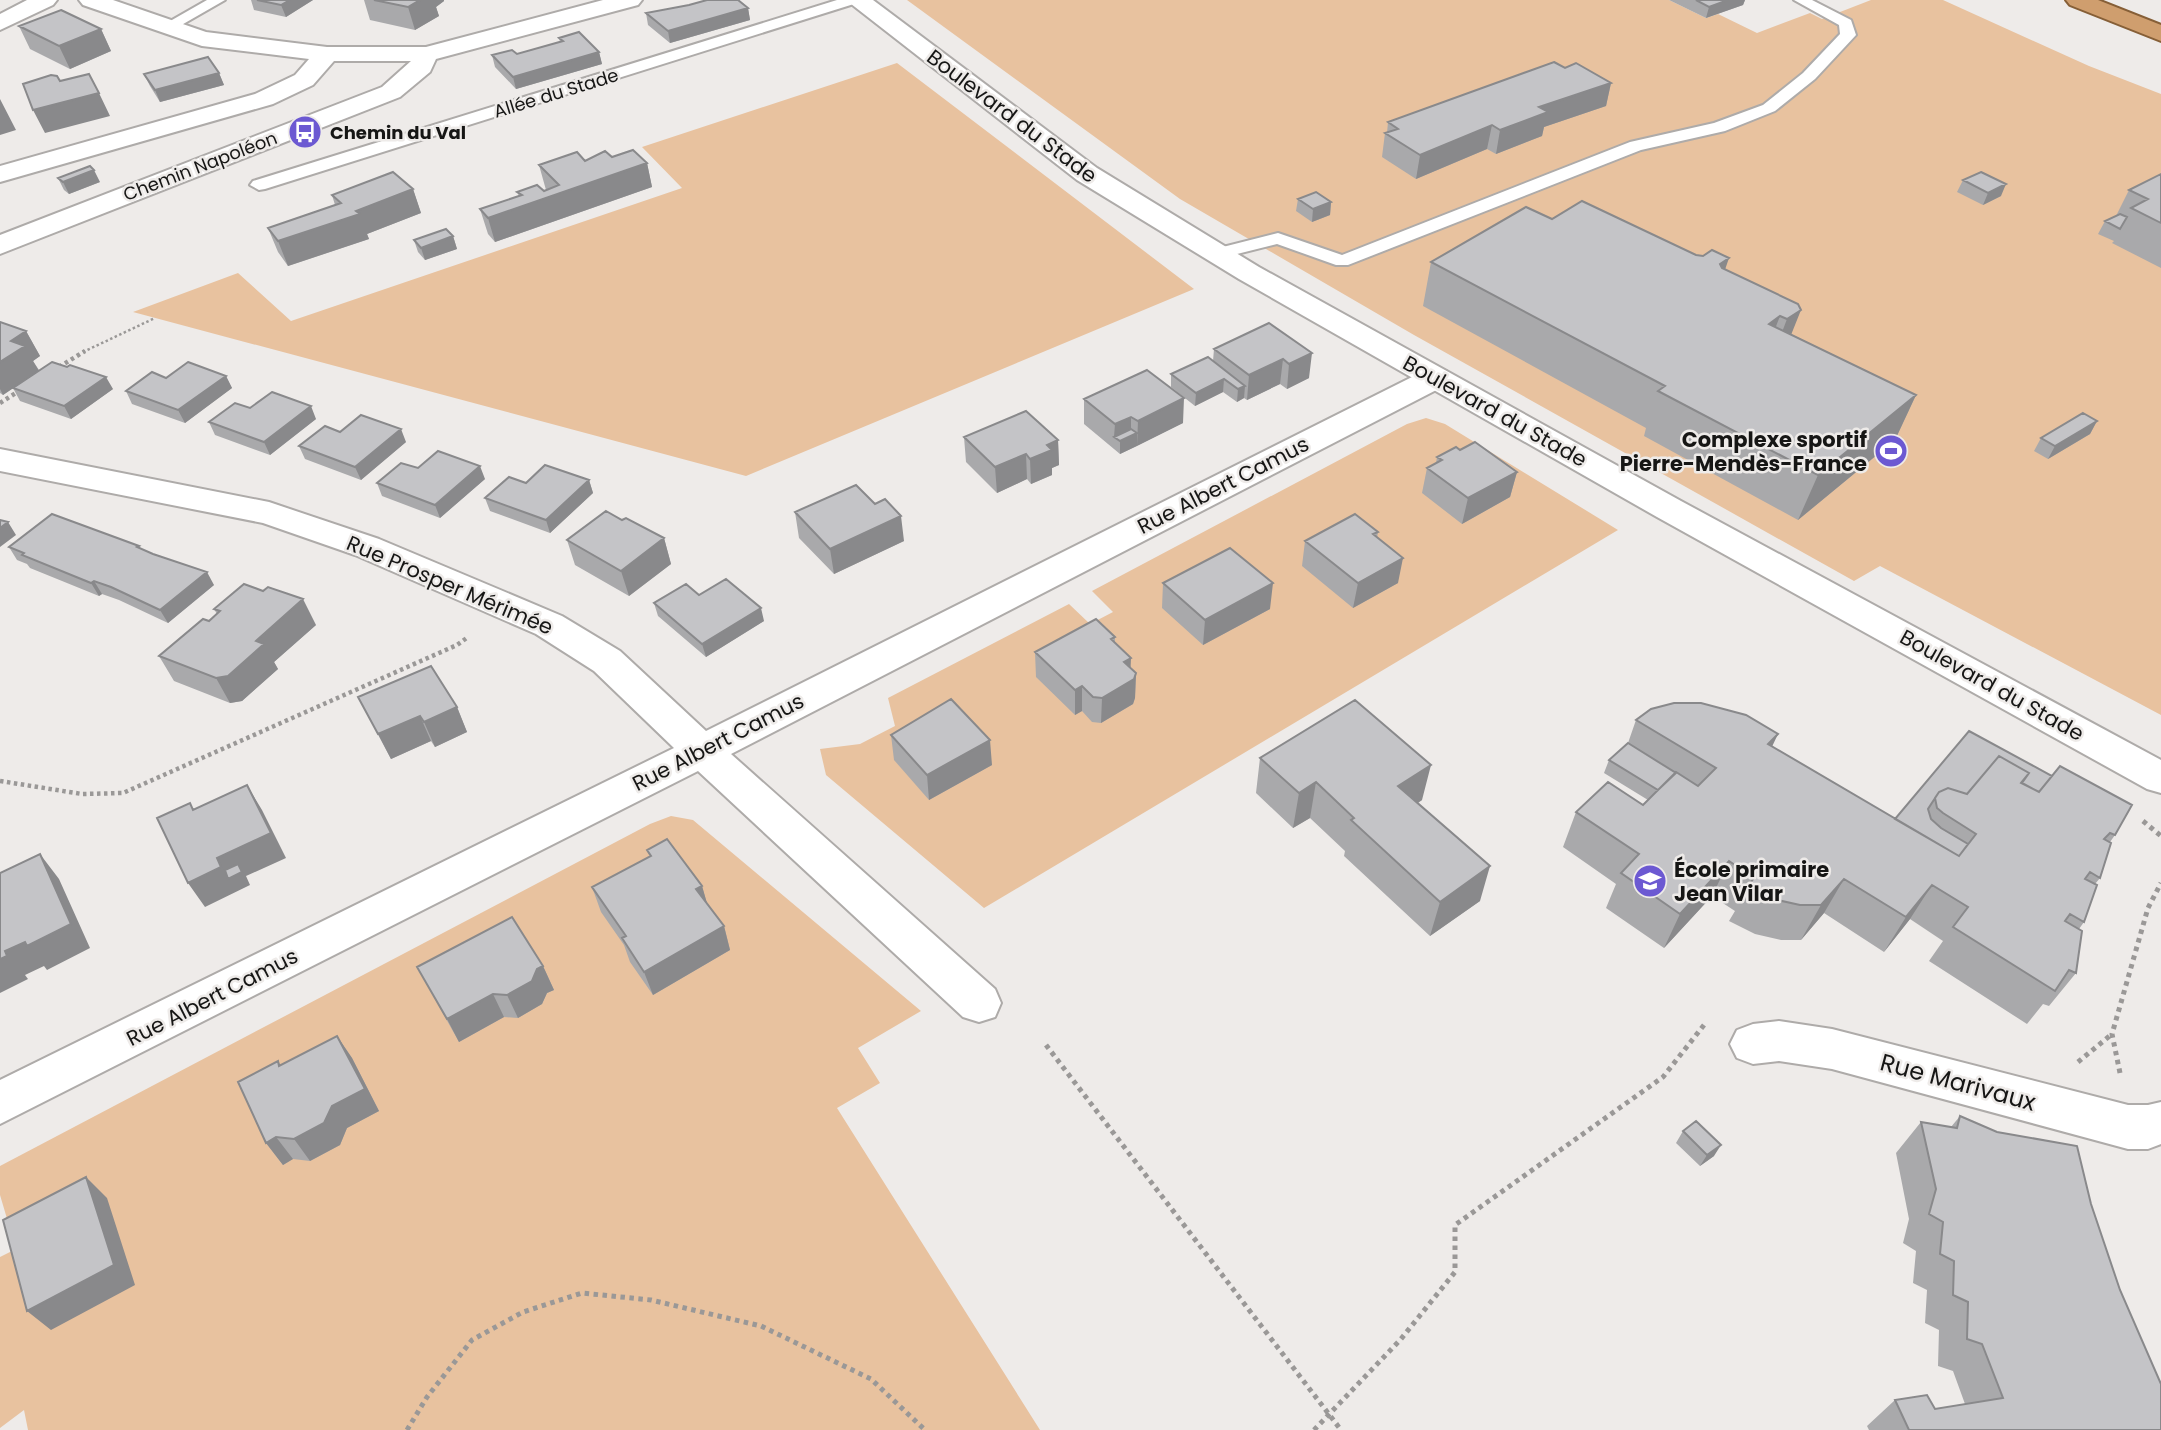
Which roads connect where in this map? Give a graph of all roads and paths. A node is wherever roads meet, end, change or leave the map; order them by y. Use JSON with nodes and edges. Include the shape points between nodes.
{"nodes":[{"id":1,"x":45,"y":0,"type":"edge"},
{"id":2,"x":218,"y":0,"type":"edge"},
{"id":3,"x":631,"y":0,"type":"edge"},
{"id":4,"x":852,"y":0,"type":"edge"},
{"id":5,"x":858,"y":0,"type":"edge"},
{"id":6,"x":1801,"y":0,"type":"edge"},
{"id":7,"x":2078,"y":0,"type":"edge"},
{"id":8,"x":107,"y":2,"type":"edge"},
{"id":9,"x":0,"y":23,"type":"edge"},
{"id":10,"x":166,"y":28,"type":"junction"},
{"id":11,"x":2161,"y":34,"type":"edge"},
{"id":12,"x":327,"y":54,"type":"junction"},
{"id":13,"x":426,"y":54,"type":"junction"},
{"id":14,"x":0,"y":174,"type":"edge"},
{"id":15,"x":259,"y":185,"type":"dead end"},
{"id":16,"x":0,"y":245,"type":"edge"},
{"id":17,"x":1217,"y":254,"type":"junction"},
{"id":18,"x":155,"y":318,"type":"dead end"},
{"id":19,"x":53,"y":370,"type":"edge"},
{"id":20,"x":1435,"y":377,"type":"junction"},
{"id":21,"x":21,"y":390,"type":"edge"},
{"id":22,"x":0,"y":403,"type":"edge"},
{"id":23,"x":0,"y":460,"type":"edge"},
{"id":24,"x":509,"y":608,"type":"junction"},
{"id":25,"x":702,"y":751,"type":"junction"},
{"id":26,"x":2161,"y":778,"type":"edge"},
{"id":27,"x":0,"y":781,"type":"edge"},
{"id":28,"x":2161,"y":883,"type":"edge"},
{"id":29,"x":979,"y":1003,"type":"dead end"},
{"id":30,"x":1753,"y":1044,"type":"dead end"},
{"id":31,"x":1046,"y":1045,"type":"dead end"},
{"id":32,"x":2121,"y":1081,"type":"dead end"},
{"id":33,"x":0,"y":1103,"type":"edge"},
{"id":34,"x":2161,"y":1122,"type":"edge"},
{"id":35,"x":1455,"y":1272,"type":"dead end"},
{"id":36,"x":1329,"y":1414,"type":"junction"},
{"id":37,"x":407,"y":1430,"type":"edge"},
{"id":38,"x":925,"y":1430,"type":"edge"},
{"id":39,"x":1314,"y":1430,"type":"edge"},
{"id":40,"x":1341,"y":1430,"type":"edge"}],
"edges":[{"from":1,"to":9,"type":"street"},
{"from":2,"to":10,"type":"lane"},
{"from":3,"to":13,"type":"street"},
{"from":4,"to":15,"type":"lane","name":"Allée du Stade"},
{"from":5,"to":17,"type":"street","name":"Boulevard du Stade","via":[[1087,174]]},
{"from":6,"to":17,"type":"lane","via":[[1846,23],[1848,34],[1809,76],[1769,108],[1719,127],[1636,146],[1342,261],[1278,238]]},
{"from":7,"to":11,"type":"highway"},
{"from":8,"to":10,"type":"street"},
{"from":10,"to":12,"type":"street","via":[[202,39]]},
{"from":12,"to":13,"type":"street"},
{"from":12,"to":14,"type":"street","via":[[304,80],[264,99]]},
{"from":13,"to":16,"type":"street","name":"Chemin Napoléon","via":[[421,67],[382,96]]},
{"from":17,"to":20,"type":"street","name":"Boulevard du Stade"},
{"from":18,"to":19,"type":"path","via":[[96,344]]},
{"from":20,"to":25,"type":"street","name":"Rue Albert Camus"},
{"from":20,"to":26,"type":"street","name":"Boulevard du Stade"},
{"from":21,"to":22,"type":"path"},
{"from":23,"to":24,"type":"street","name":"Rue Prosper Mérimée","via":[[269,513],[367,547]]},
{"from":24,"to":25,"type":"street","name":"Rue Prosper Mérimée","via":[[549,625],[607,661]]},
{"from":24,"to":27,"type":"path","via":[[457,645],[123,793],[82,794]]},
{"from":25,"to":29,"type":"street","name":"Rue Prosper Mérimée"},
{"from":25,"to":33,"type":"street","name":"Rue Albert Camus"},
{"from":28,"to":32,"type":"path","via":[[2148,908],[2112,1034]]},
{"from":30,"to":34,"type":"street","name":"Rue Marivaux","via":[[1779,1041],[1832,1049],[2128,1127]]},
{"from":31,"to":36,"type":"path"},
{"from":35,"to":36,"type":"path","via":[[1401,1339]]},
{"from":36,"to":39,"type":"path"},
{"from":36,"to":40,"type":"path"},
{"from":37,"to":38,"type":"path","via":[[472,1340],[523,1312],[582,1293],[651,1300],[761,1326],[871,1379]]}]}
